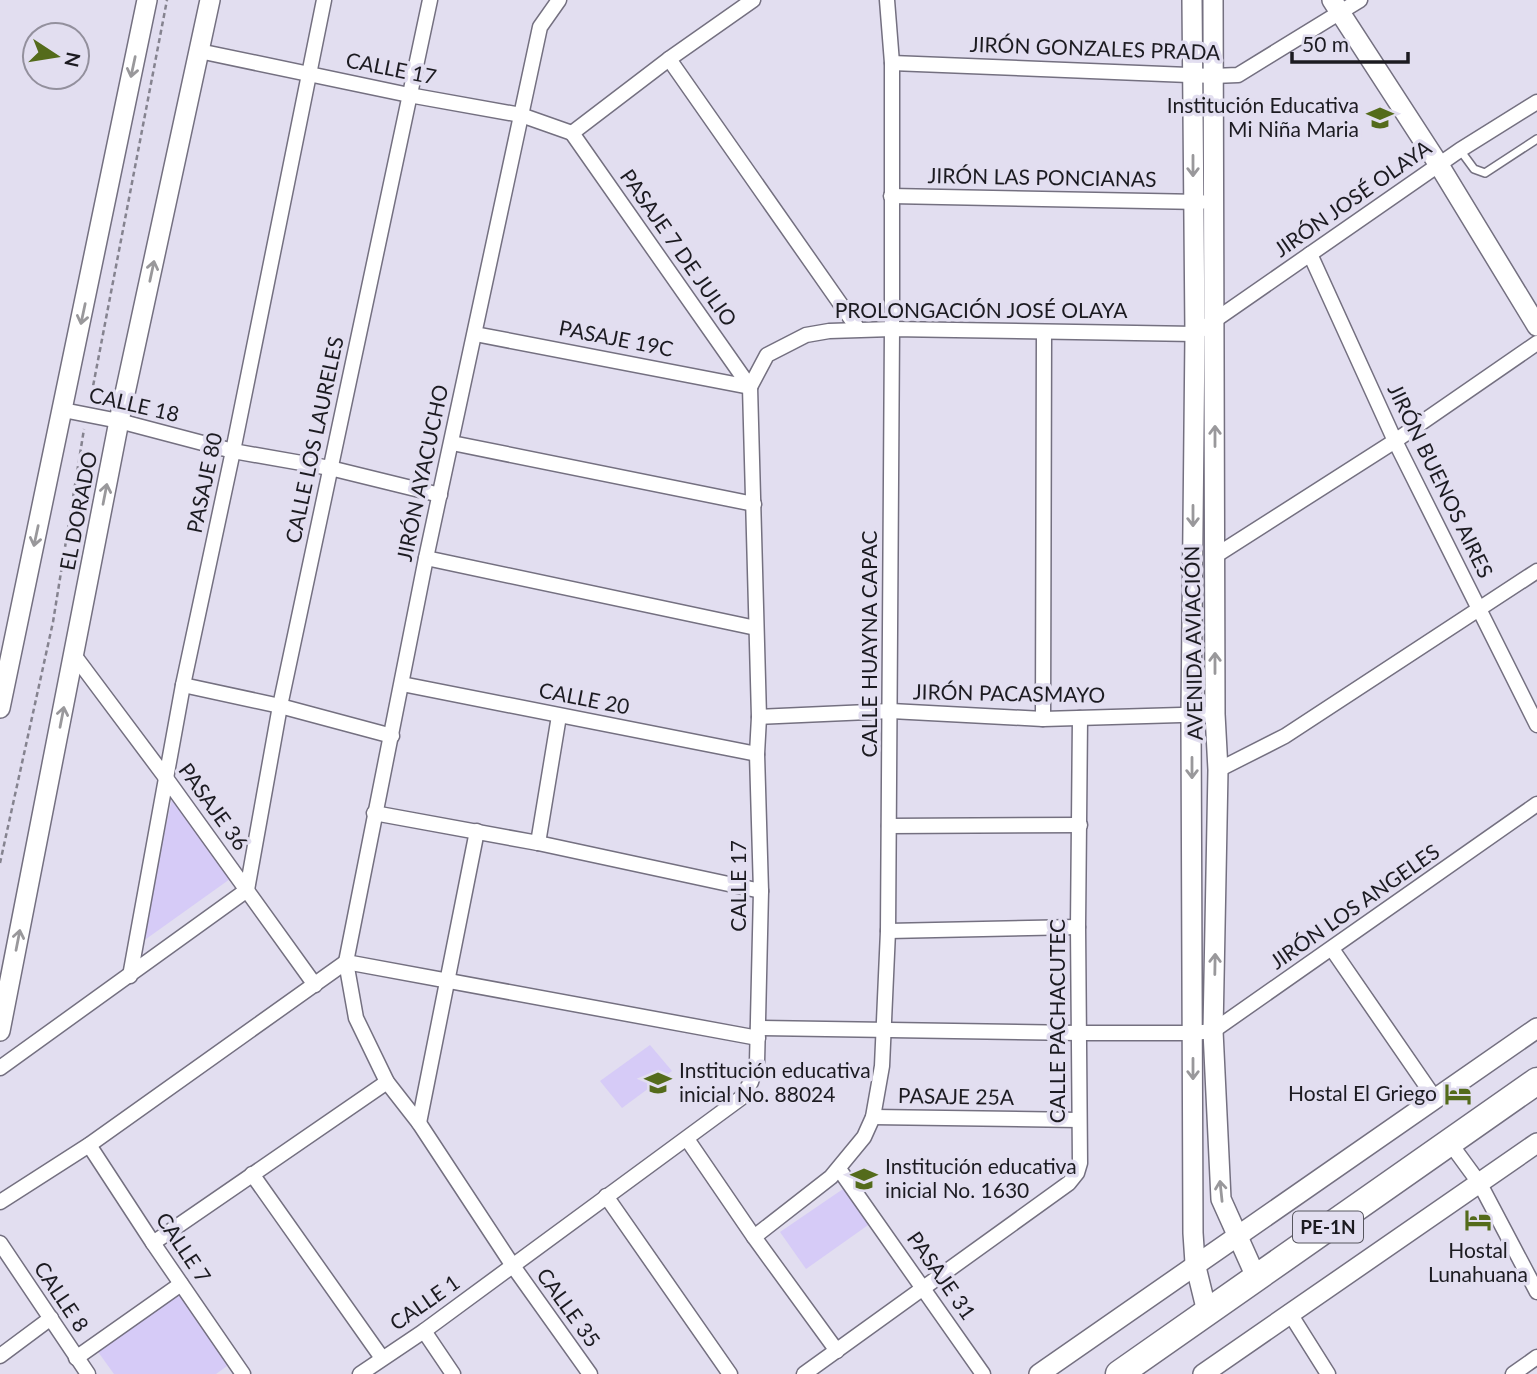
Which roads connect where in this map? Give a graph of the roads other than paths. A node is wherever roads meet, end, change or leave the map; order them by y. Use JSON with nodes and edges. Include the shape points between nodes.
{"nodes":[{"id":1,"x":147,"y":0,"type":"edge"},
{"id":2,"x":210,"y":0,"type":"edge"},
{"id":3,"x":324,"y":0,"type":"edge"},
{"id":4,"x":429,"y":0,"type":"edge"},
{"id":5,"x":559,"y":0,"type":"edge"},
{"id":6,"x":753,"y":0,"type":"edge"},
{"id":7,"x":887,"y":0,"type":"edge"},
{"id":8,"x":1192,"y":0,"type":"edge"},
{"id":9,"x":1213,"y":0,"type":"edge"},
{"id":10,"x":1360,"y":0,"type":"edge"},
{"id":11,"x":1336,"y":6,"type":"edge"},
{"id":12,"x":200,"y":51,"type":"junction"},
{"id":13,"x":668,"y":59,"type":"junction"},
{"id":14,"x":892,"y":63,"type":"junction"},
{"id":15,"x":309,"y":75,"type":"junction"},
{"id":16,"x":1203,"y":75,"type":"junction"},
{"id":17,"x":409,"y":95,"type":"junction"},
{"id":18,"x":1537,"y":102,"type":"edge"},
{"id":19,"x":521,"y":115,"type":"junction"},
{"id":20,"x":572,"y":133,"type":"junction"},
{"id":21,"x":1537,"y":139,"type":"edge"},
{"id":22,"x":1460,"y":150,"type":"junction"},
{"id":23,"x":1439,"y":165,"type":"junction"},
{"id":24,"x":891,"y":196,"type":"junction"},
{"id":25,"x":1193,"y":202,"type":"junction"},
{"id":26,"x":1213,"y":202,"type":"junction"},
{"id":27,"x":1310,"y":254,"type":"junction"},
{"id":28,"x":1214,"y":319,"type":"junction"},
{"id":29,"x":1537,"y":326,"type":"edge"},
{"id":30,"x":858,"y":329,"type":"junction"},
{"id":31,"x":892,"y":329,"type":"junction"},
{"id":32,"x":1044,"y":332,"type":"junction"},
{"id":33,"x":475,"y":334,"type":"junction"},
{"id":34,"x":1195,"y":334,"type":"junction"},
{"id":35,"x":1537,"y":343,"type":"edge"},
{"id":36,"x":750,"y":387,"type":"junction"},
{"id":37,"x":63,"y":410,"type":"junction"},
{"id":38,"x":120,"y":421,"type":"junction"},
{"id":39,"x":1395,"y":441,"type":"junction"},
{"id":40,"x":452,"y":443,"type":"junction"},
{"id":41,"x":233,"y":451,"type":"junction"},
{"id":42,"x":330,"y":468,"type":"junction"},
{"id":43,"x":440,"y":495,"type":"junction"},
{"id":44,"x":754,"y":504,"type":"junction"},
{"id":45,"x":1215,"y":556,"type":"junction"},
{"id":46,"x":426,"y":558,"type":"junction"},
{"id":47,"x":1537,"y":571,"type":"edge"},
{"id":48,"x":1480,"y":609,"type":"junction"},
{"id":49,"x":756,"y":628,"type":"junction"},
{"id":50,"x":74,"y":655,"type":"junction"},
{"id":51,"x":402,"y":684,"type":"junction"},
{"id":52,"x":183,"y":685,"type":"junction"},
{"id":53,"x":280,"y":706,"type":"junction"},
{"id":54,"x":0,"y":708,"type":"edge"},
{"id":55,"x":891,"y":711,"type":"junction"},
{"id":56,"x":1216,"y":713,"type":"junction"},
{"id":57,"x":559,"y":716,"type":"junction"},
{"id":58,"x":1191,"y":716,"type":"junction"},
{"id":59,"x":759,"y":717,"type":"junction"},
{"id":60,"x":1080,"y":718,"type":"junction"},
{"id":61,"x":1043,"y":719,"type":"junction"},
{"id":62,"x":1537,"y":725,"type":"edge"},
{"id":63,"x":392,"y":736,"type":"junction"},
{"id":64,"x":757,"y":754,"type":"junction"},
{"id":65,"x":1219,"y":770,"type":"junction"},
{"id":66,"x":166,"y":778,"type":"junction"},
{"id":67,"x":1537,"y":804,"type":"edge"},
{"id":68,"x":374,"y":813,"type":"junction"},
{"id":69,"x":1080,"y":825,"type":"junction"},
{"id":70,"x":889,"y":826,"type":"junction"},
{"id":71,"x":477,"y":831,"type":"junction"},
{"id":72,"x":537,"y":843,"type":"junction"},
{"id":73,"x":247,"y":890,"type":"junction"},
{"id":74,"x":761,"y":891,"type":"junction"},
{"id":75,"x":1078,"y":927,"type":"junction"},
{"id":76,"x":888,"y":931,"type":"junction"},
{"id":77,"x":1332,"y":949,"type":"junction"},
{"id":78,"x":346,"y":962,"type":"junction"},
{"id":79,"x":130,"y":976,"type":"junction"},
{"id":80,"x":448,"y":981,"type":"junction"},
{"id":81,"x":315,"y":985,"type":"junction"},
{"id":82,"x":1537,"y":1028,"type":"edge"},
{"id":83,"x":885,"y":1030,"type":"junction"},
{"id":84,"x":0,"y":1031,"type":"edge"},
{"id":85,"x":1213,"y":1031,"type":"junction"},
{"id":86,"x":758,"y":1033,"type":"junction"},
{"id":87,"x":1079,"y":1033,"type":"junction"},
{"id":88,"x":1193,"y":1033,"type":"junction"},
{"id":89,"x":0,"y":1068,"type":"edge"},
{"id":90,"x":1537,"y":1080,"type":"edge"},
{"id":91,"x":387,"y":1082,"type":"junction"},
{"id":92,"x":1434,"y":1097,"type":"junction"},
{"id":93,"x":873,"y":1117,"type":"junction"},
{"id":94,"x":1079,"y":1120,"type":"junction"},
{"id":95,"x":419,"y":1123,"type":"junction"},
{"id":96,"x":687,"y":1139,"type":"junction"},
{"id":97,"x":1450,"y":1143,"type":"junction"},
{"id":98,"x":1537,"y":1143,"type":"edge"},
{"id":99,"x":89,"y":1144,"type":"junction"},
{"id":100,"x":839,"y":1169,"type":"junction"},
{"id":101,"x":252,"y":1174,"type":"junction"},
{"id":102,"x":1480,"y":1184,"type":"junction"},
{"id":103,"x":606,"y":1196,"type":"junction"},
{"id":104,"x":0,"y":1202,"type":"edge"},
{"id":105,"x":754,"y":1237,"type":"junction"},
{"id":106,"x":1237,"y":1237,"type":"junction"},
{"id":107,"x":0,"y":1243,"type":"edge"},
{"id":108,"x":153,"y":1243,"type":"junction"},
{"id":109,"x":1195,"y":1264,"type":"junction"},
{"id":110,"x":513,"y":1266,"type":"junction"},
{"id":111,"x":1256,"y":1277,"type":"junction"},
{"id":112,"x":181,"y":1284,"type":"junction"},
{"id":113,"x":924,"y":1289,"type":"junction"},
{"id":114,"x":1537,"y":1292,"type":"edge"},
{"id":115,"x":1207,"y":1312,"type":"junction"},
{"id":116,"x":1289,"y":1312,"type":"junction"},
{"id":117,"x":51,"y":1318,"type":"junction"},
{"id":118,"x":424,"y":1331,"type":"junction"},
{"id":119,"x":837,"y":1351,"type":"junction"},
{"id":120,"x":0,"y":1356,"type":"edge"},
{"id":121,"x":1537,"y":1357,"type":"edge"},
{"id":122,"x":76,"y":1358,"type":"junction"},
{"id":123,"x":382,"y":1358,"type":"junction"},
{"id":124,"x":88,"y":1374,"type":"edge"},
{"id":125,"x":243,"y":1374,"type":"edge"},
{"id":126,"x":360,"y":1374,"type":"edge"},
{"id":127,"x":453,"y":1374,"type":"edge"},
{"id":128,"x":590,"y":1374,"type":"edge"},
{"id":129,"x":730,"y":1374,"type":"edge"},
{"id":130,"x":804,"y":1374,"type":"edge"},
{"id":131,"x":983,"y":1374,"type":"edge"},
{"id":132,"x":1039,"y":1374,"type":"edge"},
{"id":133,"x":1119,"y":1374,"type":"edge"},
{"id":134,"x":1203,"y":1374,"type":"edge"},
{"id":135,"x":1328,"y":1374,"type":"edge"},
{"id":136,"x":1513,"y":1374,"type":"edge"}],
"edges":[{"from":1,"to":37,"type":"main road","name":"EL DORADO","one_way":true},
{"from":2,"to":12,"type":"main road","name":"EL DORADO"},
{"from":3,"to":15,"type":"street","name":"PASAJE 80"},
{"from":4,"to":17,"type":"street","name":"CALLE LOS LAURELES"},
{"from":5,"to":19,"type":"street","name":"JIRÓN AYACUCHO","via":[[540,27]]},
{"from":6,"to":13,"type":"street"},
{"from":7,"to":14,"type":"street","name":"CALLE HUAYNA CAPAC"},
{"from":8,"to":16,"type":"main road","name":"AVENIDA AVIACIÓN"},
{"from":9,"to":16,"type":"main road","name":"AVENIDA AVIACIÓN"},
{"from":10,"to":11,"type":"street","name":"JIRÓN GONZALES PRADA"},
{"from":11,"to":16,"type":"street","name":"JIRÓN GONZALES PRADA","via":[[1238,75]]},
{"from":11,"to":23,"type":"main road"},
{"from":12,"to":15,"type":"street","name":"CALLE 17"},
{"from":38,"to":12,"type":"main road","name":"EL DORADO","one_way":true},
{"from":13,"to":20,"type":"street"},
{"from":13,"to":30,"type":"street"},
{"from":14,"to":16,"type":"street","name":"JIRÓN GONZALES PRADA"},
{"from":14,"to":24,"type":"street","name":"CALLE HUAYNA CAPAC"},
{"from":15,"to":17,"type":"street","name":"CALLE 17"},
{"from":15,"to":41,"type":"street","name":"PASAJE 80"},
{"from":16,"to":25,"type":"main road","name":"AVENIDA AVIACIÓN","one_way":true},
{"from":16,"to":26,"type":"main road","name":"AVENIDA AVIACIÓN"},
{"from":17,"to":19,"type":"street","name":"CALLE 17"},
{"from":17,"to":42,"type":"street","name":"CALLE LOS LAURELES"},
{"from":18,"to":22,"type":"street","name":"JIRÓN JOSÉ OLAYA"},
{"from":19,"to":20,"type":"street","name":"CALLE 17"},
{"from":19,"to":33,"type":"street","name":"JIRÓN AYACUCHO"},
{"from":20,"to":36,"type":"street","name":"PASAJE 7 DE JULIO"},
{"from":21,"to":22,"type":"lane","via":[[1485,173],[1474,169]]},
{"from":22,"to":23,"type":"street","name":"JIRÓN JOSÉ OLAYA"},
{"from":23,"to":27,"type":"street","name":"JIRÓN JOSÉ OLAYA"},
{"from":23,"to":29,"type":"main road"},
{"from":24,"to":25,"type":"street","name":"JIRÓN LAS PONCIANAS"},
{"from":24,"to":31,"type":"street","name":"CALLE HUAYNA CAPAC"},
{"from":25,"to":26,"type":"street","name":"JIRÓN LAS PONCIANAS"},
{"from":25,"to":34,"type":"main road","name":"AVENIDA AVIACIÓN"},
{"from":26,"to":28,"type":"main road","name":"AVENIDA AVIACIÓN"},
{"from":27,"to":28,"type":"street","name":"JIRÓN JOSÉ OLAYA"},
{"from":27,"to":39,"type":"street","name":"JIRÓN BUENOS AIRES"},
{"from":28,"to":34,"type":"street","name":"JIRÓN JOSÉ OLAYA"},
{"from":45,"to":28,"type":"main road","name":"AVENIDA AVIACIÓN","one_way":true},
{"from":30,"to":31,"type":"street","name":"PROLONGACIÓN JOSÉ OLAYA"},
{"from":30,"to":36,"type":"street","name":"PROLONGACIÓN JOSÉ OLAYA","via":[[806,335],[788,342],[767,355]]},
{"from":31,"to":32,"type":"street","name":"PROLONGACIÓN JOSÉ OLAYA"},
{"from":31,"to":55,"type":"street","name":"CALLE HUAYNA CAPAC"},
{"from":32,"to":34,"type":"street","name":"PROLONGACIÓN JOSÉ OLAYA"},
{"from":32,"to":61,"type":"street"},
{"from":33,"to":36,"type":"street","name":"PASAJE 19C"},
{"from":33,"to":40,"type":"street","name":"JIRÓN AYACUCHO"},
{"from":34,"to":58,"type":"main road","name":"AVENIDA AVIACIÓN","one_way":true},
{"from":35,"to":39,"type":"street"},
{"from":36,"to":44,"type":"street","name":"CALLE 17"},
{"from":37,"to":38,"type":"street","name":"CALLE 18"},
{"from":37,"to":54,"type":"main road","name":"EL DORADO","one_way":true},
{"from":38,"to":41,"type":"street","name":"CALLE 18"},
{"from":50,"to":38,"type":"main road","name":"EL DORADO","one_way":true},
{"from":39,"to":45,"type":"street"},
{"from":39,"to":48,"type":"street","name":"JIRÓN BUENOS AIRES"},
{"from":40,"to":43,"type":"street","name":"JIRÓN AYACUCHO"},
{"from":40,"to":44,"type":"street"},
{"from":41,"to":42,"type":"street","name":"CALLE 18"},
{"from":41,"to":52,"type":"street","name":"PASAJE 80"},
{"from":42,"to":43,"type":"street","name":"CALLE 18"},
{"from":42,"to":53,"type":"street","name":"CALLE LOS LAURELES"},
{"from":43,"to":46,"type":"street","name":"JIRÓN AYACUCHO"},
{"from":44,"to":49,"type":"street","name":"CALLE 17"},
{"from":56,"to":45,"type":"main road","name":"AVENIDA AVIACIÓN","one_way":true},
{"from":46,"to":49,"type":"street"},
{"from":46,"to":51,"type":"street","name":"JIRÓN AYACUCHO"},
{"from":47,"to":48,"type":"street"},
{"from":48,"to":62,"type":"street","name":"JIRÓN BUENOS AIRES"},
{"from":48,"to":65,"type":"street","via":[[1285,736]]},
{"from":49,"to":59,"type":"street","name":"CALLE 17"},
{"from":50,"to":66,"type":"street","name":"PASAJE 36"},
{"from":84,"to":50,"type":"main road","name":"EL DORADO","one_way":true},
{"from":51,"to":57,"type":"street","name":"CALLE 20"},
{"from":51,"to":63,"type":"street","name":"JIRÓN AYACUCHO"},
{"from":52,"to":53,"type":"street"},
{"from":52,"to":66,"type":"street","name":"PASAJE 80"},
{"from":53,"to":63,"type":"street"},
{"from":53,"to":73,"type":"street","name":"CALLE LOS LAURELES"},
{"from":55,"to":59,"type":"street","name":"JIRÓN PACASMAYO"},
{"from":55,"to":61,"type":"street","name":"JIRÓN PACASMAYO"},
{"from":55,"to":70,"type":"street","name":"CALLE HUAYNA CAPAC"},
{"from":56,"to":58,"type":"street","name":"JIRÓN PACASMAYO"},
{"from":56,"to":65,"type":"main road","name":"AVENIDA AVIACIÓN"},
{"from":57,"to":64,"type":"street","name":"CALLE 20"},
{"from":57,"to":72,"type":"street"},
{"from":58,"to":60,"type":"street","name":"JIRÓN PACASMAYO"},
{"from":58,"to":88,"type":"main road","name":"AVENIDA AVIACIÓN","one_way":true},
{"from":59,"to":64,"type":"street","name":"CALLE 17"},
{"from":60,"to":61,"type":"street","name":"JIRÓN PACASMAYO"},
{"from":60,"to":69,"type":"street","name":"CALLE PACHACUTEC"},
{"from":63,"to":68,"type":"street","name":"JIRÓN AYACUCHO"},
{"from":64,"to":74,"type":"street","name":"CALLE 17"},
{"from":85,"to":65,"type":"main road","name":"AVENIDA AVIACIÓN","one_way":true},
{"from":66,"to":73,"type":"street","name":"PASAJE 36"},
{"from":66,"to":79,"type":"street","name":"PASAJE 80"},
{"from":67,"to":77,"type":"street","name":"JIRÓN LOS ANGELES"},
{"from":68,"to":71,"type":"street"},
{"from":68,"to":78,"type":"street","name":"JIRÓN AYACUCHO"},
{"from":69,"to":70,"type":"street"},
{"from":69,"to":75,"type":"street","name":"CALLE PACHACUTEC"},
{"from":70,"to":76,"type":"street","name":"CALLE HUAYNA CAPAC"},
{"from":71,"to":72,"type":"street"},
{"from":71,"to":80,"type":"street"},
{"from":72,"to":74,"type":"street"},
{"from":73,"to":79,"type":"street"},
{"from":73,"to":81,"type":"street","name":"PASAJE 36"},
{"from":74,"to":86,"type":"street","name":"CALLE 17"},
{"from":75,"to":76,"type":"street"},
{"from":75,"to":87,"type":"street","name":"CALLE PACHACUTEC"},
{"from":76,"to":83,"type":"street","name":"CALLE HUAYNA CAPAC"},
{"from":77,"to":85,"type":"street","name":"JIRÓN LOS ANGELES"},
{"from":77,"to":92,"type":"street"},
{"from":78,"to":80,"type":"street","name":"JIRÓN LOS ANGELES"},
{"from":78,"to":81,"type":"street"},
{"from":78,"to":91,"type":"street","name":"CALLE 35","via":[[356,1018]]},
{"from":79,"to":89,"type":"street"},
{"from":80,"to":86,"type":"street","name":"JIRÓN LOS ANGELES"},
{"from":80,"to":95,"type":"street"},
{"from":81,"to":99,"type":"street"},
{"from":82,"to":92,"type":"main road"},
{"from":83,"to":86,"type":"street","name":"JIRÓN LOS ANGELES"},
{"from":83,"to":87,"type":"street","name":"JIRÓN LOS ANGELES"},
{"from":83,"to":93,"type":"street","name":"CALLE HUAYNA CAPAC"},
{"from":85,"to":88,"type":"street","name":"JIRÓN LOS ANGELES"},
{"from":106,"to":85,"type":"main road","name":"AVENIDA AVIACIÓN","one_way":true,"via":[[1221,1199]]},
{"from":86,"to":96,"type":"street","name":"CALLE 17","via":[[757,1063],[741,1098]]},
{"from":87,"to":88,"type":"street","name":"JIRÓN LOS ANGELES"},
{"from":87,"to":94,"type":"street","name":"CALLE PACHACUTEC"},
{"from":88,"to":109,"type":"main road","name":"AVENIDA AVIACIÓN","one_way":true},
{"from":90,"to":97,"type":"highway","number":"PE-1N"},
{"from":91,"to":95,"type":"street","name":"CALLE 35"},
{"from":91,"to":101,"type":"street"},
{"from":92,"to":106,"type":"main road"},
{"from":93,"to":94,"type":"street","name":"PASAJE 25A"},
{"from":93,"to":100,"type":"street","name":"CALLE HUAYNA CAPAC"},
{"from":94,"to":113,"type":"street","name":"CALLE PACHACUTEC","via":[[1080,1163],[1069,1183]]},
{"from":95,"to":110,"type":"street","name":"CALLE 35"},
{"from":96,"to":103,"type":"street","name":"CALLE 17"},
{"from":96,"to":105,"type":"street"},
{"from":97,"to":102,"type":"street"},
{"from":97,"to":111,"type":"highway","number":"PE-1N"},
{"from":98,"to":102,"type":"main road"},
{"from":99,"to":104,"type":"street"},
{"from":99,"to":108,"type":"street","name":"CALLE 7"},
{"from":100,"to":105,"type":"street","name":"CALLE HUAYNA CAPAC"},
{"from":100,"to":113,"type":"street","name":"PASAJE 31"},
{"from":101,"to":108,"type":"street"},
{"from":101,"to":123,"type":"street"},
{"from":102,"to":114,"type":"street"},
{"from":102,"to":116,"type":"main road"},
{"from":103,"to":110,"type":"street","name":"CALLE 17"},
{"from":103,"to":129,"type":"street"},
{"from":105,"to":119,"type":"street"},
{"from":106,"to":109,"type":"main road"},
{"from":106,"to":111,"type":"main road","name":"AVENIDA AVIACIÓN"},
{"from":107,"to":117,"type":"street","name":"CALLE 8"},
{"from":108,"to":112,"type":"street","name":"CALLE 7"},
{"from":109,"to":115,"type":"main road","name":"AVENIDA AVIACIÓN"},
{"from":109,"to":132,"type":"main road"},
{"from":110,"to":118,"type":"street","name":"CALLE 1"},
{"from":110,"to":128,"type":"street","name":"CALLE 35"},
{"from":111,"to":115,"type":"highway","number":"PE-1N"},
{"from":112,"to":122,"type":"street"},
{"from":112,"to":125,"type":"street","name":"CALLE 7"},
{"from":113,"to":119,"type":"street","name":"CALLE PACHACUTEC"},
{"from":113,"to":131,"type":"street","name":"PASAJE 31"},
{"from":115,"to":133,"type":"highway","number":"PE-1N"},
{"from":116,"to":134,"type":"main road"},
{"from":116,"to":135,"type":"street"},
{"from":117,"to":120,"type":"street"},
{"from":117,"to":122,"type":"street","name":"CALLE 8"},
{"from":118,"to":123,"type":"street","name":"CALLE 1"},
{"from":118,"to":127,"type":"street"},
{"from":119,"to":130,"type":"street","name":"CALLE PACHACUTEC"},
{"from":121,"to":136,"type":"street"},
{"from":122,"to":124,"type":"street","name":"CALLE 8"},
{"from":123,"to":126,"type":"street","name":"CALLE 1"}]}
